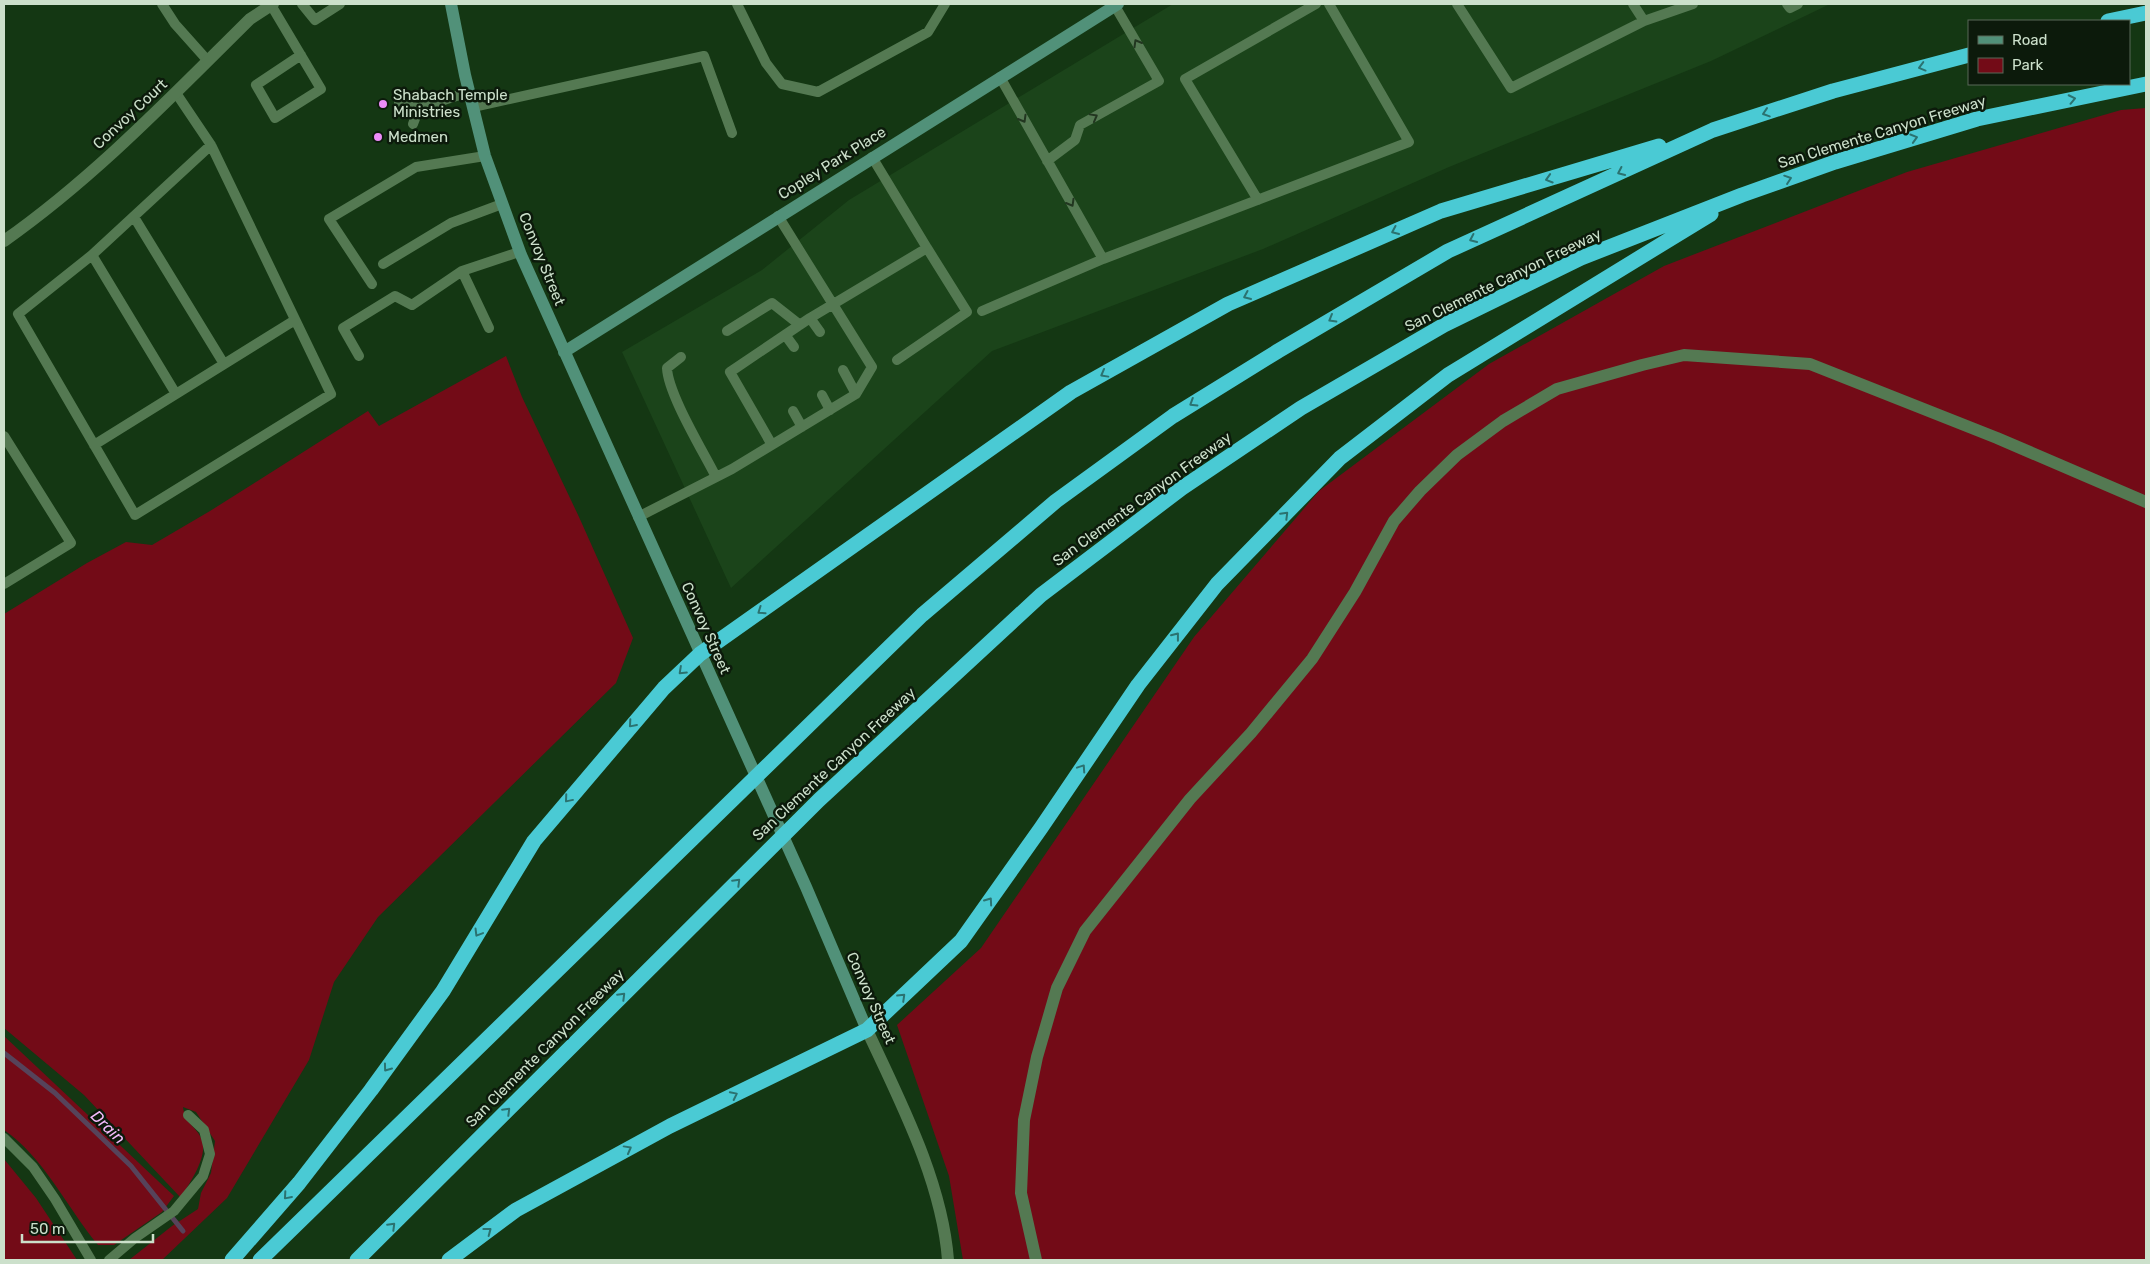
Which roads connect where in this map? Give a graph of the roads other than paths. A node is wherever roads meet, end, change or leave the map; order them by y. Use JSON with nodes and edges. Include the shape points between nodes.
{"nodes":[{"id":1,"x":162,"y":4,"type":"edge"},
{"id":2,"x":272,"y":4,"type":"edge"},
{"id":3,"x":302,"y":4,"type":"edge"},
{"id":4,"x":340,"y":4,"type":"edge"},
{"id":5,"x":451,"y":4,"type":"edge"},
{"id":6,"x":737,"y":4,"type":"edge"},
{"id":7,"x":945,"y":4,"type":"edge"},
{"id":8,"x":1329,"y":4,"type":"edge"},
{"id":9,"x":1457,"y":4,"type":"edge"},
{"id":10,"x":1633,"y":4,"type":"edge"},
{"id":11,"x":1693,"y":4,"type":"edge"},
{"id":12,"x":1787,"y":4,"type":"edge"},
{"id":13,"x":1798,"y":4,"type":"edge"},
{"id":14,"x":1116,"y":5,"type":"edge"},
{"id":15,"x":1311,"y":5,"type":"edge"},
{"id":16,"x":2146,"y":13,"type":"edge"},
{"id":17,"x":2113,"y":20,"type":"edge"},
{"id":18,"x":1644,"y":21,"type":"junction"},
{"id":19,"x":1968,"y":54,"type":"edge"},
{"id":20,"x":301,"y":55,"type":"junction"},
{"id":21,"x":208,"y":61,"type":"junction"},
{"id":22,"x":1000,"y":77,"type":"junction"},
{"id":23,"x":2146,"y":84,"type":"edge"},
{"id":24,"x":469,"y":92,"type":"junction"},
{"id":25,"x":176,"y":93,"type":"junction"},
{"id":26,"x":400,"y":104,"type":"dead end"},
{"id":27,"x":473,"y":107,"type":"junction"},
{"id":28,"x":419,"y":108,"type":"junction"},
{"id":29,"x":414,"y":124,"type":"dead end"},
{"id":30,"x":1713,"y":130,"type":"junction"},
{"id":31,"x":732,"y":133,"type":"dead end"},
{"id":32,"x":211,"y":146,"type":"junction"},
{"id":33,"x":485,"y":156,"type":"junction"},
{"id":34,"x":872,"y":157,"type":"junction"},
{"id":35,"x":1047,"y":160,"type":"junction"},
{"id":36,"x":1742,"y":195,"type":"junction"},
{"id":37,"x":1258,"y":200,"type":"junction"},
{"id":38,"x":502,"y":204,"type":"junction"},
{"id":39,"x":778,"y":216,"type":"junction"},
{"id":40,"x":134,"y":218,"type":"junction"},
{"id":41,"x":4,"y":241,"type":"edge"},
{"id":42,"x":927,"y":248,"type":"junction"},
{"id":43,"x":519,"y":252,"type":"junction"},
{"id":44,"x":92,"y":255,"type":"junction"},
{"id":45,"x":1103,"y":259,"type":"junction"},
{"id":46,"x":383,"y":264,"type":"dead end"},
{"id":47,"x":462,"y":271,"type":"junction"},
{"id":48,"x":372,"y":284,"type":"dead end"},
{"id":49,"x":834,"y":306,"type":"junction"},
{"id":50,"x":982,"y":311,"type":"dead end"},
{"id":51,"x":810,"y":318,"type":"junction"},
{"id":52,"x":295,"y":320,"type":"junction"},
{"id":53,"x":800,"y":325,"type":"junction"},
{"id":54,"x":489,"y":328,"type":"dead end"},
{"id":55,"x":726,"y":330,"type":"dead end"},
{"id":56,"x":820,"y":332,"type":"dead end"},
{"id":57,"x":786,"y":336,"type":"junction"},
{"id":58,"x":794,"y":347,"type":"dead end"},
{"id":59,"x":564,"y":352,"type":"junction"},
{"id":60,"x":758,"y":354,"type":"junction"},
{"id":61,"x":358,"y":356,"type":"dead end"},
{"id":62,"x":681,"y":357,"type":"dead end"},
{"id":63,"x":897,"y":360,"type":"dead end"},
{"id":64,"x":764,"y":363,"type":"dead end"},
{"id":65,"x":224,"y":364,"type":"junction"},
{"id":66,"x":843,"y":370,"type":"dead end"},
{"id":67,"x":176,"y":394,"type":"junction"},
{"id":68,"x":856,"y":394,"type":"junction"},
{"id":69,"x":822,"y":395,"type":"dead end"},
{"id":70,"x":830,"y":410,"type":"junction"},
{"id":71,"x":793,"y":411,"type":"dead end"},
{"id":72,"x":802,"y":427,"type":"junction"},
{"id":73,"x":4,"y":436,"type":"edge"},
{"id":74,"x":94,"y":445,"type":"junction"},
{"id":75,"x":772,"y":445,"type":"junction"},
{"id":76,"x":716,"y":477,"type":"junction"},
{"id":77,"x":2146,"y":502,"type":"edge"},
{"id":78,"x":638,"y":517,"type":"junction"},
{"id":79,"x":4,"y":584,"type":"edge"},
{"id":80,"x":700,"y":654,"type":"junction"},
{"id":81,"x":867,"y":1030,"type":"junction"},
{"id":82,"x":188,"y":1115,"type":"dead end"},
{"id":83,"x":4,"y":1138,"type":"edge"},
{"id":84,"x":91,"y":1260,"type":"edge"},
{"id":85,"x":109,"y":1260,"type":"edge"},
{"id":86,"x":232,"y":1260,"type":"edge"},
{"id":87,"x":260,"y":1260,"type":"edge"},
{"id":88,"x":357,"y":1260,"type":"edge"},
{"id":89,"x":450,"y":1260,"type":"edge"},
{"id":90,"x":948,"y":1260,"type":"edge"},
{"id":91,"x":1036,"y":1260,"type":"edge"}],
"edges":[{"from":1,"to":21,"type":"lane"},
{"from":2,"to":20,"type":"lane"},
{"from":2,"to":21,"type":"street","name":"Convoy Court","via":[[250,19]]},
{"from":3,"to":4,"type":"lane","via":[[314,20]]},
{"from":5,"to":24,"type":"main road","name":"Convoy Street"},
{"from":6,"to":7,"type":"lane","via":[[766,63],[782,84],[818,92],[928,32]]},
{"from":8,"to":37,"type":"lane","via":[[1409,142]]},
{"from":9,"to":18,"type":"lane","via":[[1511,88]]},
{"from":10,"to":18,"type":"lane"},
{"from":11,"to":18,"type":"lane"},
{"from":12,"to":13,"type":"lane","via":[[1790,8]]},
{"from":14,"to":22,"type":"main road","name":"Copley Park Place"},
{"from":35,"to":14,"type":"lane","one_way":true,"via":[[1075,140],[1080,125],[1159,81]]},
{"from":15,"to":37,"type":"lane","via":[[1185,79]]},
{"from":16,"to":17,"type":"highway"},
{"from":19,"to":30,"type":"highway","one_way":true,"via":[[1833,90]]},
{"from":20,"to":20,"type":"lane","via":[[321,90],[275,118],[256,85]]},
{"from":21,"to":25,"type":"street","name":"Convoy Court"},
{"from":22,"to":34,"type":"main road","name":"Copley Park Place"},
{"from":22,"to":35,"type":"lane","one_way":true},
{"from":36,"to":23,"type":"highway","name":"San Clemente Canyon Freeway","one_way":true,"via":[[1835,162],[1977,119]]},
{"from":24,"to":27,"type":"main road","name":"Convoy Street"},
{"from":24,"to":28,"type":"lane"},
{"from":25,"to":32,"type":"lane"},
{"from":25,"to":41,"type":"street","name":"Convoy Court","via":[[121,147]]},
{"from":26,"to":28,"type":"lane"},
{"from":27,"to":31,"type":"lane","via":[[704,56]]},
{"from":27,"to":33,"type":"main road","name":"Convoy Street"},
{"from":28,"to":29,"type":"lane"},
{"from":30,"to":80,"type":"highway","one_way":true,"via":[[1441,211],[1228,304],[1071,392]]},
{"from":30,"to":87,"type":"highway","one_way":true,"via":[[1448,251],[1173,416],[1056,501],[922,614]]},
{"from":32,"to":40,"type":"lane"},
{"from":32,"to":52,"type":"lane"},
{"from":33,"to":38,"type":"main road","name":"Convoy Street"},
{"from":33,"to":48,"type":"lane","via":[[416,167],[328,219]]},
{"from":34,"to":39,"type":"main road","name":"Copley Park Place"},
{"from":34,"to":42,"type":"lane"},
{"from":35,"to":45,"type":"lane","one_way":true},
{"from":81,"to":36,"type":"highway","one_way":true,"via":[[961,941],[1138,685],[1217,584],[1340,458],[1448,375]]},
{"from":88,"to":36,"type":"highway","name":"San Clemente Canyon Freeway","one_way":true,"via":[[819,800],[1041,595],[1182,488],[1301,408],[1444,325],[1581,258]]},
{"from":37,"to":45,"type":"lane"},
{"from":38,"to":43,"type":"main road","name":"Convoy Street"},
{"from":38,"to":46,"type":"lane","via":[[451,223]]},
{"from":39,"to":49,"type":"lane"},
{"from":39,"to":59,"type":"main road","name":"Copley Park Place"},
{"from":40,"to":44,"type":"lane"},
{"from":40,"to":65,"type":"lane"},
{"from":42,"to":49,"type":"lane"},
{"from":42,"to":63,"type":"lane","via":[[967,312]]},
{"from":43,"to":47,"type":"lane"},
{"from":43,"to":59,"type":"main road","name":"Convoy Street"},
{"from":44,"to":67,"type":"lane"},
{"from":44,"to":74,"type":"lane","via":[[18,314]]},
{"from":45,"to":50,"type":"lane"},
{"from":47,"to":54,"type":"lane"},
{"from":47,"to":61,"type":"lane","via":[[412,305],[396,296],[343,328]]},
{"from":49,"to":51,"type":"lane"},
{"from":49,"to":68,"type":"lane","via":[[872,367]]},
{"from":51,"to":53,"type":"lane"},
{"from":51,"to":56,"type":"lane"},
{"from":52,"to":65,"type":"lane"},
{"from":52,"to":74,"type":"lane","via":[[331,394],[135,515]]},
{"from":53,"to":55,"type":"lane","via":[[772,303]]},
{"from":53,"to":57,"type":"lane"},
{"from":57,"to":58,"type":"lane"},
{"from":57,"to":60,"type":"lane"},
{"from":59,"to":78,"type":"main road","name":"Convoy Street"},
{"from":60,"to":64,"type":"lane"},
{"from":60,"to":75,"type":"lane","via":[[730,372]]},
{"from":62,"to":76,"type":"lane","via":[[667,368],[667,375]]},
{"from":65,"to":67,"type":"lane"},
{"from":66,"to":68,"type":"lane"},
{"from":67,"to":74,"type":"lane"},
{"from":68,"to":70,"type":"lane"},
{"from":69,"to":70,"type":"lane"},
{"from":70,"to":72,"type":"lane"},
{"from":71,"to":72,"type":"lane"},
{"from":72,"to":75,"type":"lane"},
{"from":73,"to":79,"type":"lane","via":[[70,543]]},
{"from":75,"to":76,"type":"lane"},
{"from":76,"to":78,"type":"lane"},
{"from":77,"to":91,"type":"street","via":[[1997,438],[1810,364],[1684,355],[1557,389],[1503,421],[1457,455],[1394,521],[1312,659],[1190,799],[1086,931],[1057,988],[1037,1057],[1024,1120],[1021,1192]]},
{"from":78,"to":80,"type":"main road","name":"Convoy Street"},
{"from":80,"to":81,"type":"main road","name":"Convoy Street"},
{"from":80,"to":86,"type":"highway","one_way":true,"via":[[664,688],[534,841],[443,991],[305,1175]]},
{"from":89,"to":81,"type":"highway","one_way":true,"via":[[516,1210],[670,1126]]},
{"from":81,"to":90,"type":"street","name":"Convoy Street","via":[[924,1159],[946,1236]]},
{"from":82,"to":85,"type":"lane","via":[[204,1130],[210,1154],[203,1176],[174,1211]]},
{"from":83,"to":84,"type":"lane","via":[[33,1167]]}]}
